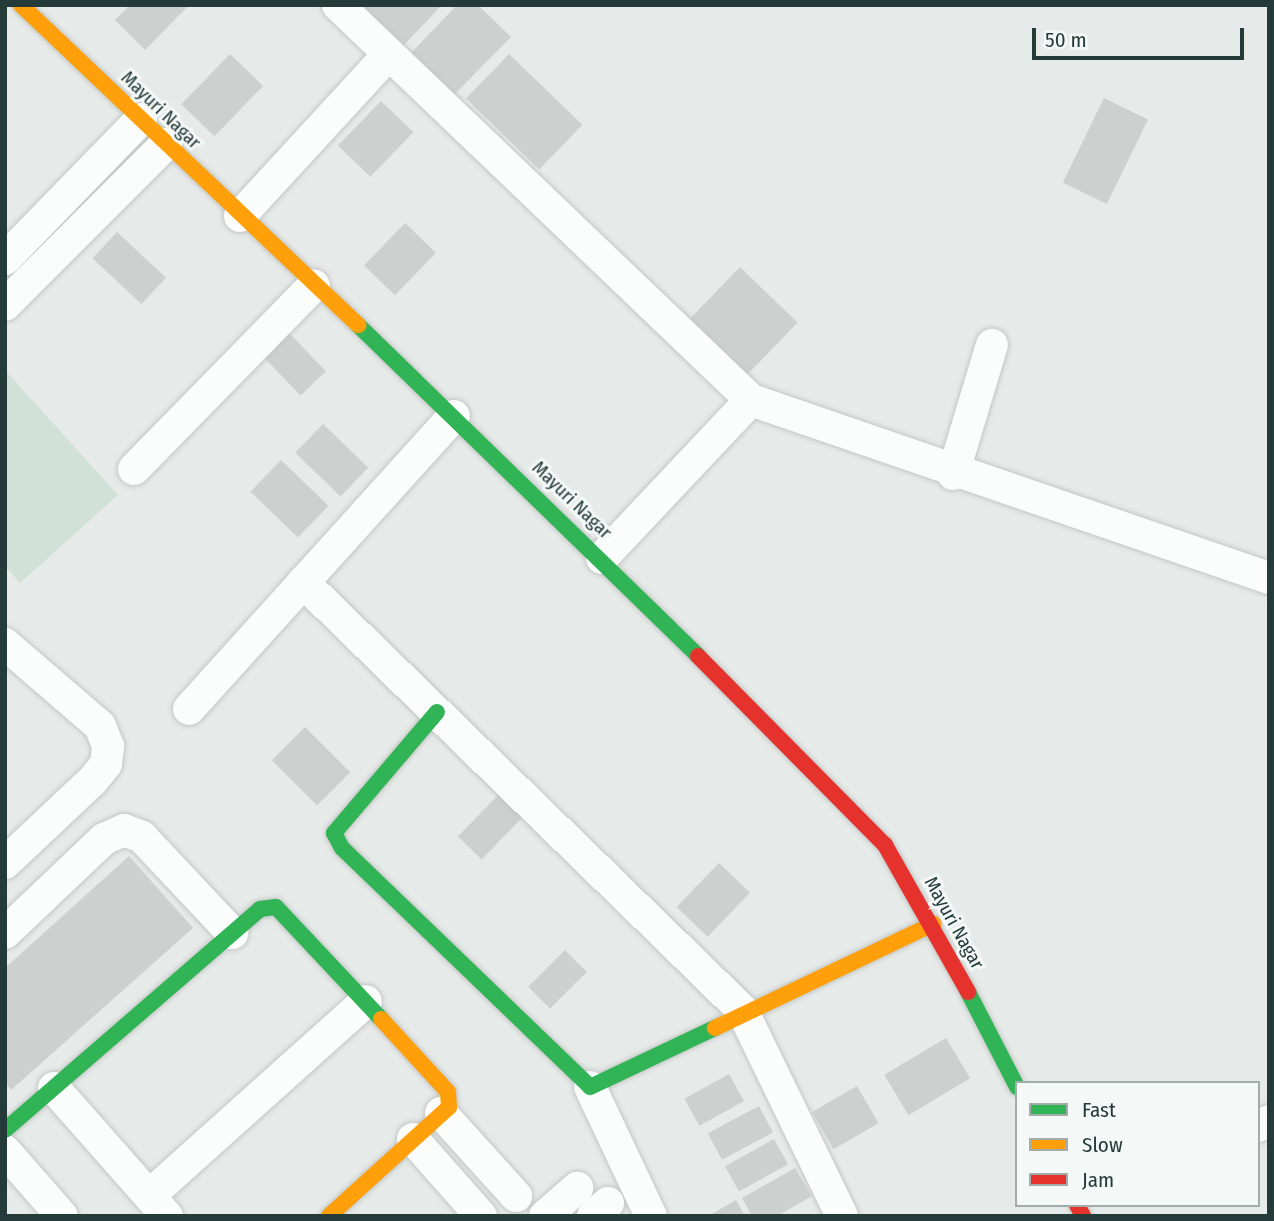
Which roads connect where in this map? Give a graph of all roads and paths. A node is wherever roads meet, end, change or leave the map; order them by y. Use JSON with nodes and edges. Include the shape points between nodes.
{"nodes":[{"id":1,"x":20,"y":5,"type":"edge"},
{"id":2,"x":338,"y":5,"type":"edge"},
{"id":3,"x":387,"y":56,"type":"junction"},
{"id":4,"x":141,"y":119,"type":"junction"},
{"id":5,"x":166,"y":144,"type":"junction"},
{"id":6,"x":240,"y":216,"type":"junction"},
{"id":7,"x":5,"y":259,"type":"edge"},
{"id":8,"x":314,"y":285,"type":"junction"},
{"id":9,"x":5,"y":305,"type":"edge"},
{"id":10,"x":992,"y":345,"type":"dead end"},
{"id":11,"x":751,"y":400,"type":"junction"},
{"id":12,"x":454,"y":416,"type":"junction"},
{"id":13,"x":134,"y":469,"type":"dead end"},
{"id":14,"x":953,"y":474,"type":"junction"},
{"id":15,"x":602,"y":558,"type":"junction"},
{"id":16,"x":1269,"y":578,"type":"edge"},
{"id":17,"x":303,"y":582,"type":"junction"},
{"id":18,"x":5,"y":643,"type":"edge"},
{"id":19,"x":189,"y":709,"type":"dead end"},
{"id":20,"x":437,"y":712,"type":"junction"},
{"id":21,"x":5,"y":863,"type":"edge"},
{"id":22,"x":933,"y":924,"type":"junction"},
{"id":23,"x":5,"y":933,"type":"edge"},
{"id":24,"x":232,"y":933,"type":"junction"},
{"id":25,"x":366,"y":1001,"type":"junction"},
{"id":26,"x":743,"y":1010,"type":"junction"},
{"id":27,"x":1015,"y":1083,"type":"edge"},
{"id":28,"x":590,"y":1087,"type":"junction"},
{"id":29,"x":54,"y":1088,"type":"junction"},
{"id":30,"x":442,"y":1113,"type":"junction"},
{"id":31,"x":9,"y":1119,"type":"edge"},
{"id":32,"x":413,"y":1139,"type":"junction"},
{"id":33,"x":5,"y":1151,"type":"edge"},
{"id":34,"x":577,"y":1188,"type":"dead end"},
{"id":35,"x":516,"y":1196,"type":"dead end"},
{"id":36,"x":159,"y":1205,"type":"edge"},
{"id":37,"x":1099,"y":1207,"type":"edge"},
{"id":38,"x":62,"y":1216,"type":"edge"},
{"id":39,"x":329,"y":1216,"type":"edge"},
{"id":40,"x":481,"y":1216,"type":"edge"},
{"id":41,"x":545,"y":1216,"type":"edge"},
{"id":42,"x":651,"y":1216,"type":"edge"},
{"id":43,"x":842,"y":1216,"type":"edge"},
{"id":44,"x":1083,"y":1216,"type":"edge"}],
"edges":[{"from":1,"to":4,"type":"street","name":"Mayuri Nagar"},
{"from":2,"to":3,"type":"street"},
{"from":3,"to":6,"type":"street"},
{"from":3,"to":11,"type":"street"},
{"from":4,"to":5,"type":"street","name":"Mayuri Nagar"},
{"from":4,"to":7,"type":"street"},
{"from":5,"to":6,"type":"street","name":"Mayuri Nagar"},
{"from":5,"to":9,"type":"street"},
{"from":6,"to":8,"type":"street","name":"Mayuri Nagar"},
{"from":8,"to":12,"type":"street","name":"Mayuri Nagar"},
{"from":8,"to":13,"type":"street"},
{"from":10,"to":14,"type":"street"},
{"from":11,"to":14,"type":"street"},
{"from":11,"to":15,"type":"street"},
{"from":12,"to":15,"type":"street","name":"Mayuri Nagar"},
{"from":12,"to":17,"type":"street"},
{"from":14,"to":16,"type":"street"},
{"from":15,"to":22,"type":"street","name":"Mayuri Nagar","via":[[885,845]]},
{"from":17,"to":19,"type":"street"},
{"from":17,"to":20,"type":"street"},
{"from":18,"to":21,"type":"street","via":[[100,726],[108,746],[106,764],[92,780]]},
{"from":20,"to":26,"type":"street"},
{"from":20,"to":28,"type":"street","via":[[334,833],[342,848]]},
{"from":22,"to":26,"type":"street"},
{"from":22,"to":27,"type":"street","name":"Mayuri Nagar"},
{"from":23,"to":24,"type":"street","via":[[104,839],[124,830],[142,837]]},
{"from":24,"to":25,"type":"street","via":[[260,909],[276,907]]},
{"from":24,"to":29,"type":"street"},
{"from":25,"to":30,"type":"street","via":[[448,1092]]},
{"from":25,"to":36,"type":"street"},
{"from":26,"to":28,"type":"street"},
{"from":26,"to":43,"type":"street"},
{"from":28,"to":42,"type":"street"},
{"from":29,"to":31,"type":"street"},
{"from":29,"to":36,"type":"street"},
{"from":30,"to":32,"type":"street"},
{"from":30,"to":35,"type":"street"},
{"from":32,"to":39,"type":"street"},
{"from":32,"to":40,"type":"street"},
{"from":33,"to":38,"type":"street"},
{"from":34,"to":41,"type":"street"},
{"from":37,"to":44,"type":"street"}]}
